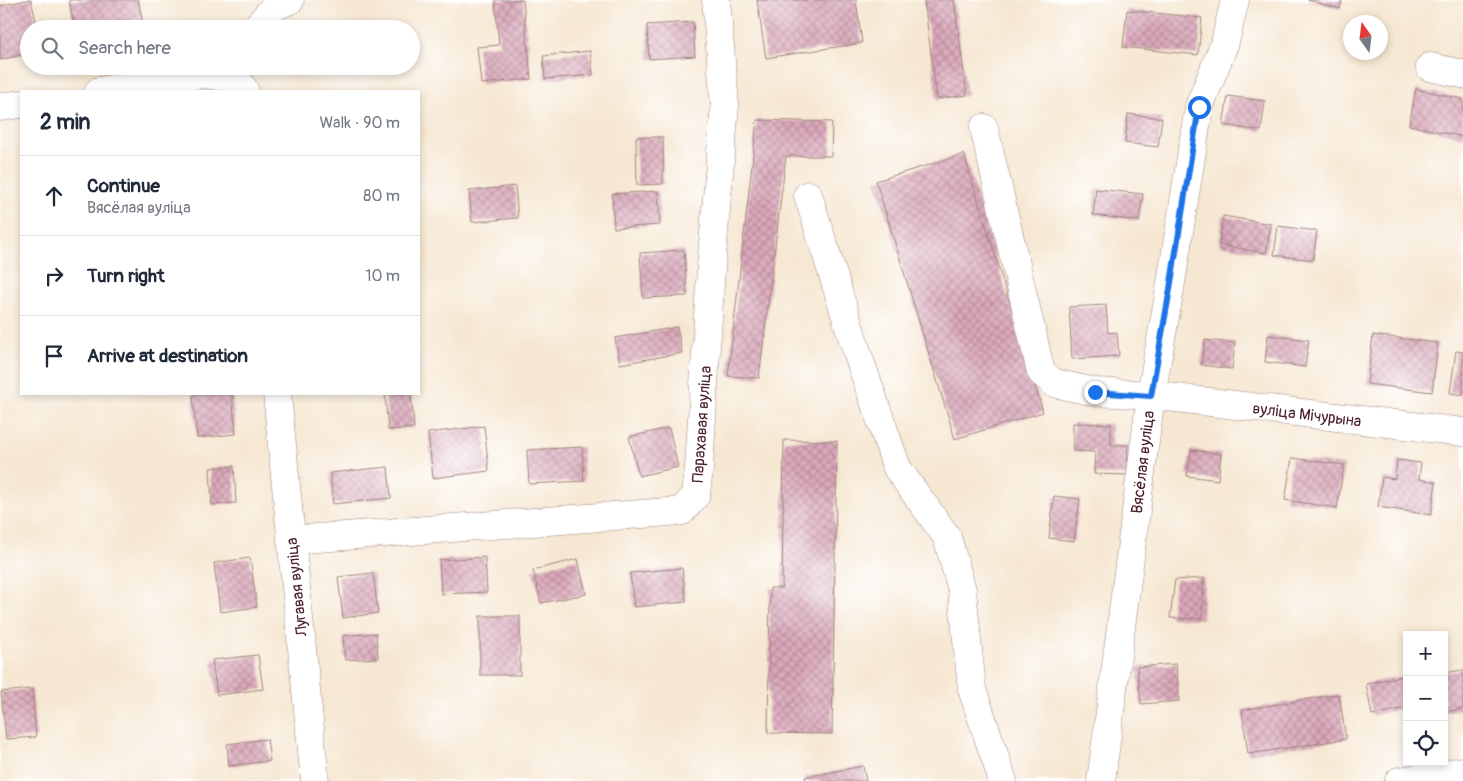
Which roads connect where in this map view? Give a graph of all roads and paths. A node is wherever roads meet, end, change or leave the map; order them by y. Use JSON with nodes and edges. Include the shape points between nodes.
{"nodes":[{"id":1,"x":290,"y":0,"type":"edge"},
{"id":2,"x":716,"y":0,"type":"edge"},
{"id":3,"x":1235,"y":0,"type":"edge"},
{"id":4,"x":263,"y":20,"type":"edge"},
{"id":5,"x":1430,"y":67,"type":"dead end"},
{"id":6,"x":1463,"y":74,"type":"edge"},
{"id":7,"x":198,"y":75,"type":"edge"},
{"id":8,"x":211,"y":75,"type":"edge"},
{"id":9,"x":233,"y":78,"type":"edge"},
{"id":10,"x":105,"y":90,"type":"edge"},
{"id":11,"x":20,"y":104,"type":"edge"},
{"id":12,"x":0,"y":107,"type":"edge"},
{"id":13,"x":984,"y":128,"type":"dead end"},
{"id":14,"x":808,"y":194,"type":"dead end"},
{"id":15,"x":277,"y":395,"type":"edge"},
{"id":16,"x":1151,"y":396,"type":"junction"},
{"id":17,"x":1463,"y":432,"type":"edge"},
{"id":18,"x":291,"y":540,"type":"junction"},
{"id":19,"x":1463,"y":771,"type":"edge"},
{"id":20,"x":315,"y":781,"type":"edge"},
{"id":21,"x":1003,"y":781,"type":"edge"},
{"id":22,"x":1101,"y":781,"type":"edge"},
{"id":23,"x":1399,"y":781,"type":"edge"}],
"edges":[{"from":1,"to":4,"type":"street","via":[[275,6]]},
{"from":2,"to":18,"type":"street","name":"Парахавая вуліца","via":[[725,105],[710,267],[696,495],[682,511]]},
{"from":3,"to":16,"type":"street","name":"Вясёлая вуліца","via":[[1225,42],[1199,107]]},
{"from":5,"to":6,"type":"street"},
{"from":7,"to":10,"type":"street"},
{"from":8,"to":9,"type":"street"},
{"from":11,"to":12,"type":"street"},
{"from":13,"to":16,"type":"street","name":"вуліца Мічурына","via":[[1041,372],[1054,383],[1087,390]]},
{"from":14,"to":21,"type":"street","via":[[897,468],[947,537],[962,590],[972,689]]},
{"from":15,"to":18,"type":"street","name":"Лугавая вуліца"},
{"from":16,"to":17,"type":"street","name":"вуліца Мічурына"},
{"from":16,"to":22,"type":"street","name":"Вясёлая вуліца"},
{"from":18,"to":20,"type":"street","name":"Лугавая вуліца"},
{"from":19,"to":23,"type":"street"}]}
